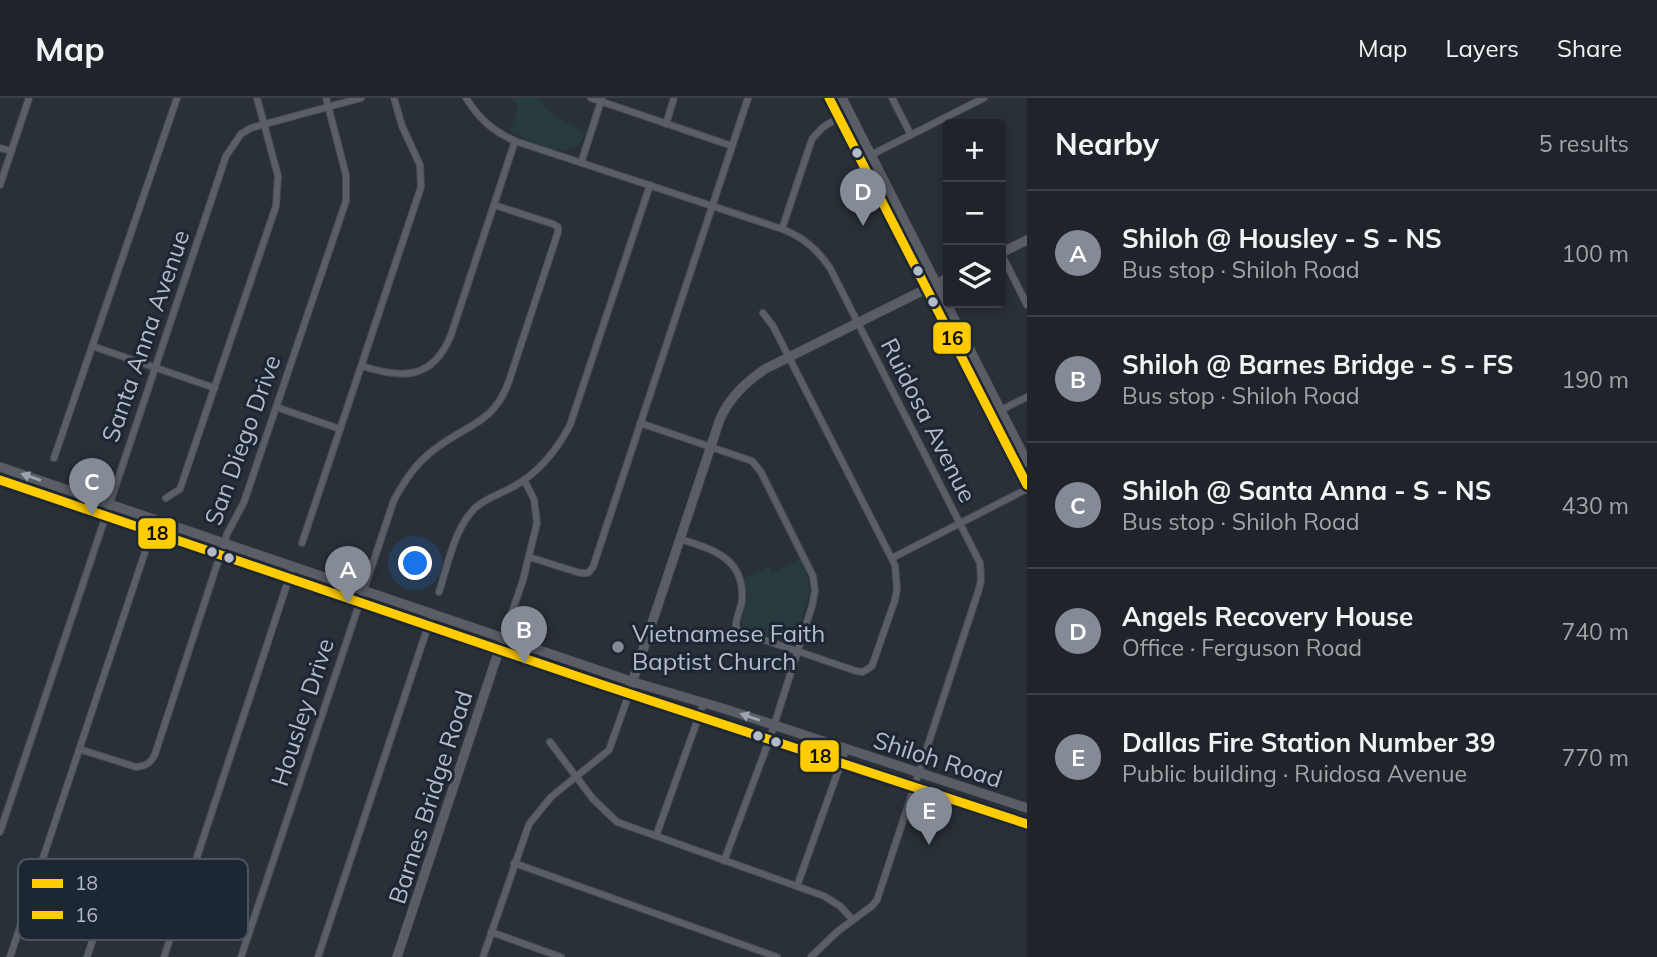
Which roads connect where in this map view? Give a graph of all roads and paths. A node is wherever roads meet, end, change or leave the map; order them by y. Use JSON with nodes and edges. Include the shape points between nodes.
{"nodes":[{"id":1,"x":29,"y":98,"type":"edge"},
{"id":2,"x":177,"y":98,"type":"edge"},
{"id":3,"x":257,"y":98,"type":"edge"},
{"id":4,"x":326,"y":98,"type":"edge"},
{"id":5,"x":361,"y":98,"type":"edge"},
{"id":6,"x":394,"y":98,"type":"edge"},
{"id":7,"x":466,"y":98,"type":"edge"},
{"id":8,"x":591,"y":98,"type":"edge"},
{"id":9,"x":674,"y":98,"type":"edge"},
{"id":10,"x":748,"y":98,"type":"edge"},
{"id":11,"x":829,"y":98,"type":"edge"},
{"id":12,"x":842,"y":98,"type":"edge"},
{"id":13,"x":892,"y":98,"type":"edge"},
{"id":14,"x":984,"y":98,"type":"edge"},
{"id":15,"x":602,"y":100,"type":"edge"},
{"id":16,"x":975,"y":100,"type":"edge"},
{"id":17,"x":328,"y":107,"type":"junction"},
{"id":18,"x":839,"y":117,"type":"junction"},
{"id":19,"x":263,"y":123,"type":"junction"},
{"id":20,"x":666,"y":124,"type":"junction"},
{"id":21,"x":911,"y":135,"type":"junction"},
{"id":22,"x":515,"y":141,"type":"junction"},
{"id":23,"x":732,"y":146,"type":"junction"},
{"id":24,"x":0,"y":148,"type":"edge"},
{"id":25,"x":11,"y":151,"type":"junction"},
{"id":26,"x":866,"y":158,"type":"junction"},
{"id":27,"x":581,"y":163,"type":"junction"},
{"id":28,"x":0,"y":185,"type":"edge"},
{"id":29,"x":650,"y":186,"type":"junction"},
{"id":30,"x":494,"y":205,"type":"junction"},
{"id":31,"x":712,"y":207,"type":"junction"},
{"id":32,"x":782,"y":229,"type":"junction"},
{"id":33,"x":1027,"y":240,"type":"edge"},
{"id":34,"x":1006,"y":250,"type":"edge"},
{"id":35,"x":1006,"y":263,"type":"edge"},
{"id":36,"x":943,"y":281,"type":"edge"},
{"id":37,"x":931,"y":287,"type":"junction"},
{"id":38,"x":1027,"y":305,"type":"edge"},
{"id":39,"x":762,"y":313,"type":"dead end"},
{"id":40,"x":857,"y":322,"type":"junction"},
{"id":41,"x":92,"y":346,"type":"junction"},
{"id":42,"x":789,"y":357,"type":"junction"},
{"id":43,"x":362,"y":366,"type":"junction"},
{"id":44,"x":154,"y":368,"type":"junction"},
{"id":45,"x":215,"y":388,"type":"junction"},
{"id":46,"x":1027,"y":397,"type":"edge"},
{"id":47,"x":276,"y":407,"type":"junction"},
{"id":48,"x":996,"y":413,"type":"junction"},
{"id":49,"x":640,"y":423,"type":"junction"},
{"id":50,"x":340,"y":429,"type":"junction"},
{"id":51,"x":710,"y":446,"type":"junction"},
{"id":52,"x":54,"y":458,"type":"dead end"},
{"id":53,"x":1027,"y":462,"type":"edge"},
{"id":54,"x":0,"y":467,"type":"edge"},
{"id":55,"x":0,"y":480,"type":"edge"},
{"id":56,"x":524,"y":480,"type":"junction"},
{"id":57,"x":1027,"y":487,"type":"edge"},
{"id":58,"x":166,"y":498,"type":"dead end"},
{"id":59,"x":109,"y":503,"type":"junction"},
{"id":60,"x":105,"y":515,"type":"junction"},
{"id":61,"x":960,"y":523,"type":"junction"},
{"id":62,"x":152,"y":531,"type":"junction"},
{"id":63,"x":680,"y":539,"type":"junction"},
{"id":64,"x":224,"y":543,"type":"junction"},
{"id":65,"x":302,"y":543,"type":"dead end"},
{"id":66,"x":220,"y":554,"type":"junction"},
{"id":67,"x":529,"y":557,"type":"junction"},
{"id":68,"x":892,"y":558,"type":"junction"},
{"id":69,"x":293,"y":566,"type":"junction"},
{"id":70,"x":289,"y":577,"type":"junction"},
{"id":71,"x":363,"y":590,"type":"junction"},
{"id":72,"x":439,"y":592,"type":"dead end"},
{"id":73,"x":359,"y":601,"type":"junction"},
{"id":74,"x":432,"y":614,"type":"junction"},
{"id":75,"x":428,"y":625,"type":"junction"},
{"id":76,"x":504,"y":639,"type":"junction"},
{"id":77,"x":499,"y":650,"type":"junction"},
{"id":78,"x":797,"y":653,"type":"junction"},
{"id":79,"x":633,"y":682,"type":"junction"},
{"id":80,"x":629,"y":694,"type":"junction"},
{"id":81,"x":704,"y":702,"type":"junction"},
{"id":82,"x":699,"y":716,"type":"junction"},
{"id":83,"x":774,"y":726,"type":"junction"},
{"id":84,"x":770,"y":738,"type":"junction"},
{"id":85,"x":550,"y":742,"type":"dead end"},
{"id":86,"x":79,"y":749,"type":"junction"},
{"id":87,"x":846,"y":749,"type":"junction"},
{"id":88,"x":840,"y":762,"type":"junction"},
{"id":89,"x":919,"y":772,"type":"junction"},
{"id":90,"x":576,"y":778,"type":"junction"},
{"id":91,"x":914,"y":786,"type":"junction"},
{"id":92,"x":1027,"y":808,"type":"edge"},
{"id":93,"x":1025,"y":823,"type":"edge"},
{"id":94,"x":0,"y":832,"type":"edge"},
{"id":95,"x":656,"y":836,"type":"junction"},
{"id":96,"x":43,"y":859,"type":"edge"},
{"id":97,"x":196,"y":859,"type":"edge"},
{"id":98,"x":724,"y":861,"type":"junction"},
{"id":99,"x":514,"y":863,"type":"junction"},
{"id":100,"x":797,"y":886,"type":"junction"},
{"id":101,"x":853,"y":920,"type":"junction"},
{"id":102,"x":491,"y":932,"type":"junction"},
{"id":103,"x":18,"y":933,"type":"edge"},
{"id":104,"x":248,"y":936,"type":"edge"},
{"id":105,"x":93,"y":940,"type":"edge"},
{"id":106,"x":170,"y":940,"type":"edge"},
{"id":107,"x":247,"y":940,"type":"edge"},
{"id":108,"x":10,"y":957,"type":"edge"},
{"id":109,"x":88,"y":957,"type":"edge"},
{"id":110,"x":164,"y":957,"type":"edge"},
{"id":111,"x":241,"y":957,"type":"edge"},
{"id":112,"x":318,"y":957,"type":"edge"},
{"id":113,"x":397,"y":957,"type":"edge"},
{"id":114,"x":483,"y":957,"type":"edge"},
{"id":115,"x":561,"y":957,"type":"edge"},
{"id":116,"x":777,"y":957,"type":"edge"},
{"id":117,"x":811,"y":957,"type":"edge"}],
"edges":[{"from":1,"to":25,"type":"street"},
{"from":2,"to":41,"type":"street"},
{"from":3,"to":19,"type":"street"},
{"from":4,"to":17,"type":"street","name":"San Diego Drive"},
{"from":5,"to":17,"type":"street","name":"Santa Anna Avenue"},
{"from":6,"to":43,"type":"street","via":[[417,154],[421,187]]},
{"from":7,"to":22,"type":"street","name":"Ruidosa Avenue","via":[[494,131]]},
{"from":8,"to":15,"type":"street"},
{"from":9,"to":20,"type":"street"},
{"from":10,"to":23,"type":"street"},
{"from":11,"to":18,"type":"main road"},
{"from":12,"to":26,"type":"main road"},
{"from":13,"to":21,"type":"street"},
{"from":14,"to":16,"type":"street"},
{"from":15,"to":20,"type":"street"},
{"from":15,"to":27,"type":"street"},
{"from":16,"to":21,"type":"street"},
{"from":17,"to":19,"type":"street","name":"Santa Anna Avenue"},
{"from":17,"to":47,"type":"street","name":"San Diego Drive","via":[[346,175],[346,201]]},
{"from":18,"to":26,"type":"main road"},
{"from":18,"to":32,"type":"street","via":[[812,139]]},
{"from":19,"to":44,"type":"street","name":"Santa Anna Avenue","via":[[241,135],[226,156]]},
{"from":19,"to":45,"type":"street","via":[[278,176],[276,206]]},
{"from":20,"to":23,"type":"street"},
{"from":21,"to":26,"type":"street"},
{"from":22,"to":27,"type":"street","name":"Ruidosa Avenue"},
{"from":22,"to":30,"type":"street"},
{"from":23,"to":31,"type":"street"},
{"from":24,"to":25,"type":"street"},
{"from":25,"to":28,"type":"street"},
{"from":26,"to":37,"type":"main road"},
{"from":27,"to":29,"type":"street","name":"Ruidosa Avenue"},
{"from":29,"to":31,"type":"street","name":"Ruidosa Avenue"},
{"from":29,"to":56,"type":"street","via":[[570,425],[555,450]]},
{"from":30,"to":43,"type":"street","via":[[441,355],[426,368],[407,374]]},
{"from":30,"to":71,"type":"street","name":"Housley Drive","via":[[558,227],[509,381],[491,413],[433,450],[403,482]]},
{"from":31,"to":32,"type":"street","name":"Ruidosa Avenue"},
{"from":31,"to":49,"type":"street"},
{"from":32,"to":40,"type":"street","name":"Ruidosa Avenue","via":[[804,239],[822,256]]},
{"from":33,"to":34,"type":"main road"},
{"from":35,"to":38,"type":"street"},
{"from":36,"to":37,"type":"main road"},
{"from":37,"to":40,"type":"main road"},
{"from":37,"to":48,"type":"main road"},
{"from":39,"to":42,"type":"street"},
{"from":40,"to":42,"type":"main road"},
{"from":40,"to":61,"type":"street","name":"Ruidosa Avenue"},
{"from":41,"to":44,"type":"street"},
{"from":41,"to":52,"type":"street"},
{"from":42,"to":51,"type":"main road","via":[[750,379],[732,398]]},
{"from":42,"to":68,"type":"street"},
{"from":43,"to":50,"type":"street"},
{"from":44,"to":45,"type":"street"},
{"from":44,"to":59,"type":"street","name":"Santa Anna Avenue"},
{"from":45,"to":58,"type":"street","via":[[180,489]]},
{"from":46,"to":48,"type":"street"},
{"from":47,"to":50,"type":"street"},
{"from":47,"to":64,"type":"street","name":"San Diego Drive","via":[[244,502]]},
{"from":48,"to":53,"type":"main road"},
{"from":48,"to":57,"type":"main road"},
{"from":49,"to":51,"type":"street"},
{"from":49,"to":67,"type":"street","via":[[593,567],[580,573]]},
{"from":50,"to":65,"type":"street"},
{"from":51,"to":63,"type":"main road"},
{"from":51,"to":78,"type":"street","via":[[758,467],[809,564],[815,591]]},
{"from":59,"to":54,"type":"main road","name":"Shiloh Road","one_way":true},
{"from":55,"to":60,"type":"main road","name":"Shiloh Road"},
{"from":56,"to":67,"type":"street","via":[[537,511]]},
{"from":56,"to":72,"type":"street","via":[[482,502],[465,521]]},
{"from":57,"to":61,"type":"street"},
{"from":59,"to":60,"type":"street","name":"Santa Anna Avenue"},
{"from":59,"to":64,"type":"main road","name":"Shiloh Road"},
{"from":60,"to":62,"type":"main road","name":"Shiloh Road"},
{"from":60,"to":94,"type":"street","name":"Santa Anna Avenue"},
{"from":61,"to":68,"type":"street"},
{"from":61,"to":89,"type":"street","name":"Ruidosa Avenue","via":[[980,563],[981,580]]},
{"from":62,"to":66,"type":"main road","name":"Shiloh Road"},
{"from":62,"to":86,"type":"street"},
{"from":63,"to":78,"type":"street","via":[[714,550],[735,568],[742,599],[736,628]]},
{"from":63,"to":79,"type":"main road"},
{"from":64,"to":66,"type":"street","name":"San Diego Drive"},
{"from":64,"to":69,"type":"main road","name":"Shiloh Road"},
{"from":66,"to":70,"type":"main road","name":"Shiloh Road"},
{"from":66,"to":86,"type":"street","name":"San Diego Drive","via":[[151,761],[136,768]]},
{"from":67,"to":76,"type":"street"},
{"from":68,"to":78,"type":"street","via":[[897,575],[895,600],[872,666],[863,672]]},
{"from":69,"to":70,"type":"street"},
{"from":69,"to":71,"type":"main road","name":"Shiloh Road"},
{"from":70,"to":73,"type":"main road","name":"Shiloh Road"},
{"from":70,"to":97,"type":"street"},
{"from":71,"to":73,"type":"street","name":"Housley Drive"},
{"from":71,"to":74,"type":"main road","name":"Shiloh Road"},
{"from":73,"to":75,"type":"main road","name":"Shiloh Road"},
{"from":73,"to":104,"type":"street","name":"Housley Drive"},
{"from":74,"to":75,"type":"street"},
{"from":74,"to":76,"type":"main road","name":"Shiloh Road"},
{"from":75,"to":77,"type":"main road","name":"Shiloh Road"},
{"from":75,"to":112,"type":"street"},
{"from":76,"to":77,"type":"street"},
{"from":76,"to":79,"type":"main road","name":"Shiloh Road"},
{"from":77,"to":80,"type":"main road","name":"Shiloh Road"},
{"from":77,"to":113,"type":"main road","name":"Barnes Bridge Road"},
{"from":78,"to":83,"type":"street"},
{"from":79,"to":80,"type":"main road"},
{"from":79,"to":81,"type":"main road","name":"Shiloh Road"},
{"from":80,"to":82,"type":"main road","name":"Shiloh Road"},
{"from":80,"to":90,"type":"street","via":[[609,750]]},
{"from":81,"to":82,"type":"street"},
{"from":83,"to":81,"type":"main road","name":"Shiloh Road","one_way":true},
{"from":82,"to":84,"type":"main road","name":"Shiloh Road"},
{"from":82,"to":95,"type":"street"},
{"from":83,"to":84,"type":"street"},
{"from":83,"to":87,"type":"main road","name":"Shiloh Road"},
{"from":84,"to":88,"type":"main road","name":"Shiloh Road"},
{"from":84,"to":98,"type":"street"},
{"from":85,"to":90,"type":"street"},
{"from":86,"to":96,"type":"street"},
{"from":87,"to":88,"type":"street"},
{"from":87,"to":89,"type":"main road","name":"Shiloh Road"},
{"from":88,"to":91,"type":"main road","name":"Shiloh Road"},
{"from":88,"to":100,"type":"street"},
{"from":89,"to":91,"type":"street","name":"Ruidosa Avenue"},
{"from":89,"to":92,"type":"main road","name":"Shiloh Road"},
{"from":90,"to":95,"type":"street","via":[[617,821]]},
{"from":90,"to":99,"type":"street","via":[[540,809],[522,838]]},
{"from":91,"to":93,"type":"main road","name":"Shiloh Road"},
{"from":91,"to":101,"type":"street","name":"Ruidosa Avenue","via":[[877,900]]},
{"from":92,"to":93,"type":"main road"},
{"from":95,"to":98,"type":"street"},
{"from":98,"to":100,"type":"street"},
{"from":99,"to":102,"type":"street"},
{"from":99,"to":116,"type":"street"},
{"from":100,"to":101,"type":"street","via":[[833,900]]},
{"from":101,"to":117,"type":"street","name":"Ruidosa Avenue"},
{"from":102,"to":114,"type":"street"},
{"from":102,"to":115,"type":"street"},
{"from":103,"to":108,"type":"street"},
{"from":105,"to":109,"type":"street"},
{"from":106,"to":110,"type":"street"},
{"from":107,"to":111,"type":"street","name":"Housley Drive"}]}
